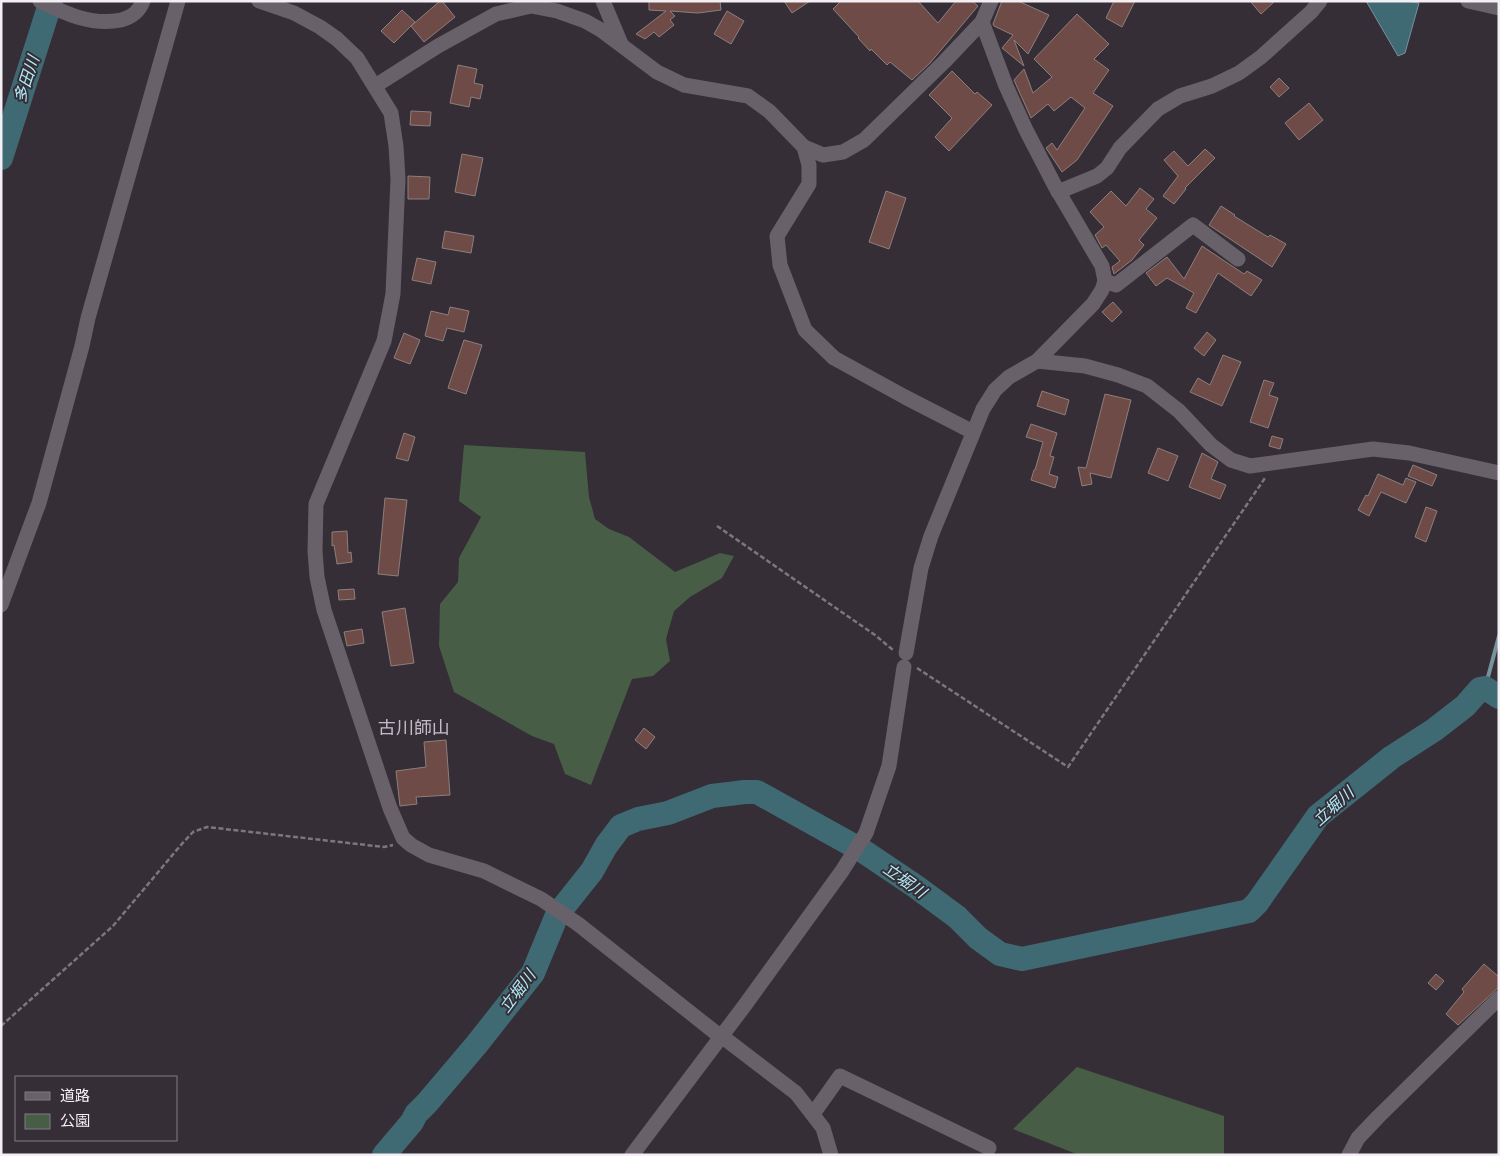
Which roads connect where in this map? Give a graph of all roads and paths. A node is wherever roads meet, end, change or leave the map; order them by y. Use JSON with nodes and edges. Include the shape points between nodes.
{"nodes":[{"id":1,"x":40,"y":1,"type":"edge"},
{"id":2,"x":143,"y":1,"type":"edge"},
{"id":3,"x":178,"y":1,"type":"edge"},
{"id":4,"x":259,"y":1,"type":"edge"},
{"id":5,"x":603,"y":1,"type":"edge"},
{"id":6,"x":1320,"y":1,"type":"edge"},
{"id":7,"x":1468,"y":1,"type":"edge"},
{"id":8,"x":990,"y":2,"type":"edge"},
{"id":9,"x":1499,"y":8,"type":"edge"},
{"id":10,"x":982,"y":22,"type":"junction"},
{"id":11,"x":622,"y":45,"type":"junction"},
{"id":12,"x":375,"y":86,"type":"junction"},
{"id":13,"x":804,"y":147,"type":"junction"},
{"id":14,"x":1058,"y":192,"type":"junction"},
{"id":15,"x":1238,"y":259,"type":"dead end"},
{"id":16,"x":1106,"y":281,"type":"junction"},
{"id":17,"x":1037,"y":360,"type":"junction"},
{"id":18,"x":973,"y":432,"type":"junction"},
{"id":19,"x":1276,"y":463,"type":"junction"},
{"id":20,"x":1499,"y":472,"type":"edge"},
{"id":21,"x":717,"y":526,"type":"dead end"},
{"id":22,"x":1,"y":605,"type":"edge"},
{"id":23,"x":905,"y":659,"type":"junction"},
{"id":24,"x":403,"y":838,"type":"junction"},
{"id":25,"x":1498,"y":1000,"type":"edge"},
{"id":26,"x":1,"y":1026,"type":"edge"},
{"id":27,"x":721,"y":1037,"type":"junction"},
{"id":28,"x":813,"y":1114,"type":"junction"},
{"id":29,"x":989,"y":1148,"type":"dead end"},
{"id":30,"x":632,"y":1155,"type":"edge"},
{"id":31,"x":831,"y":1155,"type":"edge"},
{"id":32,"x":1349,"y":1155,"type":"edge"}],
"edges":[{"from":1,"to":2,"type":"street","via":[[66,14],[104,23],[132,17]]},
{"from":3,"to":22,"type":"street","via":[[39,503]]},
{"from":4,"to":12,"type":"street","via":[[294,13],[338,39],[357,58]]},
{"from":5,"to":11,"type":"street"},
{"from":6,"to":14,"type":"street","via":[[1239,73],[1158,108],[1120,148],[1107,168],[1097,176]]},
{"from":7,"to":9,"type":"street"},
{"from":8,"to":10,"type":"street"},
{"from":10,"to":13,"type":"street","via":[[864,140],[843,152],[822,155]]},
{"from":10,"to":14,"type":"street","via":[[1006,86]]},
{"from":11,"to":12,"type":"street","via":[[585,21],[558,11],[530,6],[496,14]]},
{"from":11,"to":13,"type":"street","via":[[657,72],[684,85],[748,96]]},
{"from":12,"to":24,"type":"street","via":[[391,112],[396,146],[398,179],[393,294],[384,341],[316,504],[314,551],[324,610]]},
{"from":13,"to":18,"type":"street","via":[[809,165],[809,184],[778,236],[780,265],[805,330],[834,358]]},
{"from":14,"to":16,"type":"street","via":[[1102,266]]},
{"from":15,"to":16,"type":"street","via":[[1193,226],[1116,285]]},
{"from":16,"to":17,"type":"street","via":[[1093,304]]},
{"from":17,"to":18,"type":"street","via":[[1009,376],[995,390]]},
{"from":17,"to":19,"type":"street","via":[[1085,366],[1147,386],[1231,460],[1250,466]]},
{"from":18,"to":23,"type":"street","via":[[921,568]]},
{"from":19,"to":20,"type":"street","via":[[1373,449],[1409,453]]},
{"from":19,"to":23,"type":"path","via":[[1068,767]]},
{"from":21,"to":23,"type":"path"},
{"from":23,"to":27,"type":"street","via":[[889,766],[866,833]]},
{"from":24,"to":26,"type":"path","via":[[397,844],[384,847],[234,828],[207,826],[194,832],[113,926]]},
{"from":24,"to":27,"type":"street","via":[[428,855],[484,871],[541,899],[578,924]]},
{"from":25,"to":32,"type":"street","via":[[1378,1117],[1358,1138]]},
{"from":27,"to":28,"type":"street","via":[[796,1093]]},
{"from":27,"to":30,"type":"street"},
{"from":28,"to":29,"type":"street","via":[[840,1076]]},
{"from":28,"to":31,"type":"street","via":[[823,1128]]}]}
